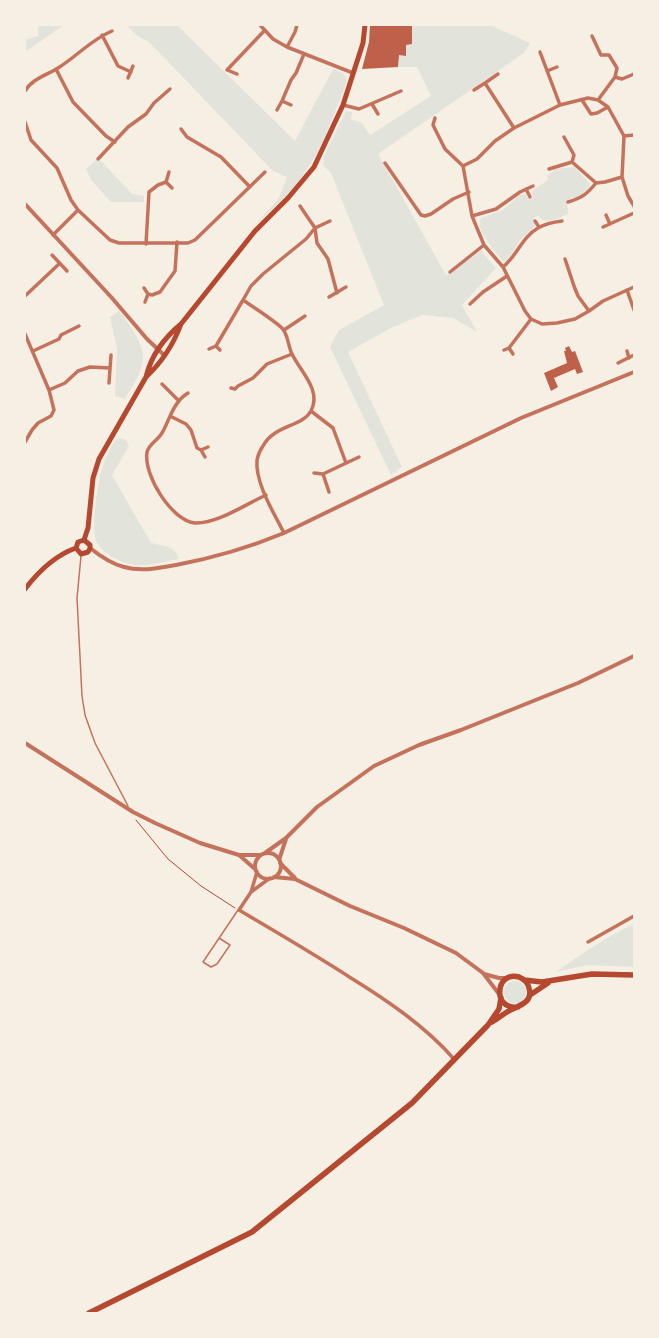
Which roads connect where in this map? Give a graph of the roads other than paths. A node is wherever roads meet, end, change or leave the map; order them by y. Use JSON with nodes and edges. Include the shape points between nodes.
{"nodes":[{"id":1,"x":260,"y":25,"type":"edge"},
{"id":2,"x":297,"y":25,"type":"edge"},
{"id":3,"x":365,"y":25,"type":"edge"},
{"id":4,"x":265,"y":30,"type":"junction"},
{"id":5,"x":112,"y":31,"type":"dead end"},
{"id":6,"x":102,"y":35,"type":"junction"},
{"id":7,"x":592,"y":36,"type":"dead end"},
{"id":8,"x":287,"y":47,"type":"junction"},
{"id":9,"x":540,"y":52,"type":"dead end"},
{"id":10,"x":304,"y":54,"type":"junction"},
{"id":11,"x":133,"y":66,"type":"dead end"},
{"id":12,"x":557,"y":67,"type":"dead end"},
{"id":13,"x":56,"y":69,"type":"junction"},
{"id":14,"x":547,"y":71,"type":"junction"},
{"id":15,"x":131,"y":72,"type":"junction"},
{"id":16,"x":354,"y":73,"type":"junction"},
{"id":17,"x":237,"y":74,"type":"dead end"},
{"id":18,"x":498,"y":74,"type":"dead end"},
{"id":19,"x":634,"y":74,"type":"edge"},
{"id":20,"x":615,"y":77,"type":"junction"},
{"id":21,"x":128,"y":78,"type":"dead end"},
{"id":22,"x":485,"y":83,"type":"junction"},
{"id":23,"x":170,"y":89,"type":"dead end"},
{"id":24,"x":401,"y":90,"type":"dead end"},
{"id":25,"x":474,"y":90,"type":"dead end"},
{"id":26,"x":25,"y":91,"type":"edge"},
{"id":27,"x":582,"y":100,"type":"junction"},
{"id":28,"x":598,"y":100,"type":"junction"},
{"id":29,"x":282,"y":101,"type":"junction"},
{"id":30,"x":343,"y":104,"type":"junction"},
{"id":31,"x":372,"y":104,"type":"junction"},
{"id":32,"x":291,"y":105,"type":"dead end"},
{"id":33,"x":560,"y":105,"type":"junction"},
{"id":34,"x":608,"y":107,"type":"junction"},
{"id":35,"x":277,"y":110,"type":"dead end"},
{"id":36,"x":378,"y":114,"type":"dead end"},
{"id":37,"x":435,"y":118,"type":"dead end"},
{"id":38,"x":25,"y":122,"type":"edge"},
{"id":39,"x":514,"y":128,"type":"junction"},
{"id":40,"x":181,"y":129,"type":"dead end"},
{"id":41,"x":634,"y":135,"type":"edge"},
{"id":42,"x":624,"y":136,"type":"junction"},
{"id":43,"x":564,"y":137,"type":"dead end"},
{"id":44,"x":115,"y":142,"type":"junction"},
{"id":45,"x":98,"y":159,"type":"dead end"},
{"id":46,"x":572,"y":162,"type":"junction"},
{"id":47,"x":385,"y":163,"type":"dead end"},
{"id":48,"x":463,"y":166,"type":"junction"},
{"id":49,"x":549,"y":170,"type":"dead end"},
{"id":50,"x":169,"y":172,"type":"dead end"},
{"id":51,"x":265,"y":172,"type":"dead end"},
{"id":52,"x":622,"y":177,"type":"junction"},
{"id":53,"x":166,"y":182,"type":"junction"},
{"id":54,"x":596,"y":183,"type":"junction"},
{"id":55,"x":532,"y":186,"type":"dead end"},
{"id":56,"x":250,"y":187,"type":"junction"},
{"id":57,"x":172,"y":188,"type":"dead end"},
{"id":58,"x":526,"y":188,"type":"junction"},
{"id":59,"x":469,"y":192,"type":"junction"},
{"id":60,"x":530,"y":197,"type":"dead end"},
{"id":61,"x":568,"y":202,"type":"dead end"},
{"id":62,"x":26,"y":206,"type":"edge"},
{"id":63,"x":300,"y":206,"type":"dead end"},
{"id":64,"x":634,"y":206,"type":"edge"},
{"id":65,"x":78,"y":210,"type":"junction"},
{"id":66,"x":634,"y":213,"type":"edge"},
{"id":67,"x":606,"y":215,"type":"dead end"},
{"id":68,"x":472,"y":216,"type":"junction"},
{"id":69,"x":330,"y":221,"type":"dead end"},
{"id":70,"x":535,"y":221,"type":"dead end"},
{"id":71,"x":562,"y":221,"type":"dead end"},
{"id":72,"x":610,"y":224,"type":"junction"},
{"id":73,"x":539,"y":227,"type":"junction"},
{"id":74,"x":603,"y":227,"type":"dead end"},
{"id":75,"x":315,"y":228,"type":"junction"},
{"id":76,"x":53,"y":235,"type":"junction"},
{"id":77,"x":177,"y":242,"type":"junction"},
{"id":78,"x":146,"y":244,"type":"junction"},
{"id":79,"x":484,"y":245,"type":"junction"},
{"id":80,"x":52,"y":255,"type":"dead end"},
{"id":81,"x":565,"y":259,"type":"dead end"},
{"id":82,"x":59,"y":264,"type":"junction"},
{"id":83,"x":503,"y":267,"type":"junction"},
{"id":84,"x":67,"y":271,"type":"dead end"},
{"id":85,"x":450,"y":272,"type":"dead end"},
{"id":86,"x":507,"y":276,"type":"junction"},
{"id":87,"x":346,"y":287,"type":"dead end"},
{"id":88,"x":634,"y":287,"type":"edge"},
{"id":89,"x":144,"y":288,"type":"dead end"},
{"id":90,"x":627,"y":290,"type":"junction"},
{"id":91,"x":337,"y":293,"type":"junction"},
{"id":92,"x":148,"y":294,"type":"junction"},
{"id":93,"x":25,"y":296,"type":"edge"},
{"id":94,"x":329,"y":297,"type":"dead end"},
{"id":95,"x":243,"y":300,"type":"junction"},
{"id":96,"x":145,"y":302,"type":"dead end"},
{"id":97,"x":470,"y":304,"type":"dead end"},
{"id":98,"x":634,"y":310,"type":"edge"},
{"id":99,"x":589,"y":311,"type":"junction"},
{"id":100,"x":305,"y":316,"type":"dead end"},
{"id":101,"x":531,"y":319,"type":"junction"},
{"id":102,"x":181,"y":324,"type":"junction"},
{"id":103,"x":79,"y":326,"type":"dead end"},
{"id":104,"x":284,"y":330,"type":"junction"},
{"id":105,"x":25,"y":334,"type":"edge"},
{"id":106,"x":216,"y":346,"type":"junction"},
{"id":107,"x":509,"y":348,"type":"junction"},
{"id":108,"x":209,"y":349,"type":"dead end"},
{"id":109,"x":158,"y":350,"type":"junction"},
{"id":110,"x":220,"y":350,"type":"dead end"},
{"id":111,"x":504,"y":350,"type":"dead end"},
{"id":112,"x":33,"y":351,"type":"junction"},
{"id":113,"x":627,"y":351,"type":"dead end"},
{"id":114,"x":111,"y":354,"type":"dead end"},
{"id":115,"x":292,"y":354,"type":"junction"},
{"id":116,"x":513,"y":354,"type":"dead end"},
{"id":117,"x":164,"y":355,"type":"junction"},
{"id":118,"x":634,"y":355,"type":"edge"},
{"id":119,"x":629,"y":358,"type":"junction"},
{"id":120,"x":618,"y":363,"type":"dead end"},
{"id":121,"x":110,"y":368,"type":"junction"},
{"id":122,"x":634,"y":372,"type":"edge"},
{"id":123,"x":146,"y":377,"type":"junction"},
{"id":124,"x":109,"y":383,"type":"dead end"},
{"id":125,"x":162,"y":384,"type":"dead end"},
{"id":126,"x":49,"y":390,"type":"junction"},
{"id":127,"x":188,"y":392,"type":"dead end"},
{"id":128,"x":238,"y":393,"type":"dead end"},
{"id":129,"x":179,"y":401,"type":"junction"},
{"id":130,"x":311,"y":411,"type":"junction"},
{"id":131,"x":170,"y":416,"type":"junction"},
{"id":132,"x":25,"y":442,"type":"edge"},
{"id":133,"x":208,"y":447,"type":"dead end"},
{"id":134,"x":201,"y":450,"type":"junction"},
{"id":135,"x":205,"y":457,"type":"dead end"},
{"id":136,"x":359,"y":457,"type":"dead end"},
{"id":137,"x":346,"y":463,"type":"junction"},
{"id":138,"x":314,"y":473,"type":"dead end"},
{"id":139,"x":323,"y":474,"type":"junction"},
{"id":140,"x":328,"y":492,"type":"dead end"},
{"id":141,"x":266,"y":495,"type":"junction"},
{"id":142,"x":284,"y":533,"type":"junction"},
{"id":143,"x":84,"y":540,"type":"junction"},
{"id":144,"x":76,"y":548,"type":"junction"},
{"id":145,"x":90,"y":548,"type":"junction"},
{"id":146,"x":81,"y":554,"type":"junction"},
{"id":147,"x":25,"y":588,"type":"edge"},
{"id":148,"x":634,"y":656,"type":"edge"},
{"id":149,"x":25,"y":742,"type":"edge"},
{"id":150,"x":128,"y":806,"type":"dead end"},
{"id":151,"x":286,"y":838,"type":"junction"},
{"id":152,"x":263,"y":854,"type":"junction"},
{"id":153,"x":239,"y":855,"type":"junction"},
{"id":154,"x":280,"y":861,"type":"junction"},
{"id":155,"x":256,"y":871,"type":"junction"},
{"id":156,"x":272,"y":878,"type":"junction"},
{"id":157,"x":295,"y":879,"type":"junction"},
{"id":158,"x":251,"y":892,"type":"junction"},
{"id":159,"x":239,"y":910,"type":"junction"},
{"id":160,"x":634,"y":916,"type":"edge"},
{"id":161,"x":219,"y":938,"type":"junction"},
{"id":162,"x":588,"y":942,"type":"dead end"},
{"id":163,"x":484,"y":973,"type":"junction"},
{"id":164,"x":634,"y":975,"type":"edge"},
{"id":165,"x":508,"y":978,"type":"junction"},
{"id":166,"x":524,"y":980,"type":"junction"},
{"id":167,"x":552,"y":981,"type":"junction"},
{"id":168,"x":530,"y":995,"type":"junction"},
{"id":169,"x":500,"y":996,"type":"junction"},
{"id":170,"x":518,"y":1007,"type":"junction"},
{"id":171,"x":488,"y":1025,"type":"junction"},
{"id":172,"x":454,"y":1059,"type":"junction"},
{"id":173,"x":89,"y":1313,"type":"edge"}],
"edges":[{"from":1,"to":4,"type":"street"},
{"from":2,"to":8,"type":"street"},
{"from":3,"to":16,"type":"main road"},
{"from":4,"to":8,"type":"street","via":[[273,39]]},
{"from":4,"to":17,"type":"street","via":[[227,70]]},
{"from":5,"to":6,"type":"street"},
{"from":6,"to":13,"type":"street"},
{"from":6,"to":15,"type":"street","via":[[118,66]]},
{"from":7,"to":20,"type":"street","via":[[601,55],[609,55],[616,68]]},
{"from":8,"to":10,"type":"street"},
{"from":9,"to":14,"type":"street"},
{"from":10,"to":16,"type":"street"},
{"from":10,"to":29,"type":"street"},
{"from":11,"to":15,"type":"street"},
{"from":12,"to":14,"type":"street"},
{"from":13,"to":26,"type":"street","via":[[41,76]]},
{"from":13,"to":44,"type":"street","via":[[73,102]]},
{"from":14,"to":33,"type":"street"},
{"from":15,"to":21,"type":"street"},
{"from":16,"to":30,"type":"main road"},
{"from":18,"to":22,"type":"street"},
{"from":19,"to":20,"type":"street","via":[[622,79]]},
{"from":20,"to":28,"type":"street"},
{"from":22,"to":25,"type":"street"},
{"from":22,"to":39,"type":"street"},
{"from":23,"to":44,"type":"street"},
{"from":24,"to":31,"type":"street"},
{"from":27,"to":28,"type":"street"},
{"from":27,"to":33,"type":"street"},
{"from":27,"to":34,"type":"street","via":[[592,114],[597,114]]},
{"from":28,"to":34,"type":"street"},
{"from":29,"to":32,"type":"street"},
{"from":29,"to":35,"type":"street"},
{"from":30,"to":31,"type":"street","via":[[359,110]]},
{"from":30,"to":102,"type":"main road","via":[[310,172],[255,231]]},
{"from":31,"to":36,"type":"street"},
{"from":33,"to":39,"type":"street"},
{"from":34,"to":42,"type":"street"},
{"from":37,"to":48,"type":"street","via":[[433,125],[445,149]]},
{"from":38,"to":65,"type":"street","via":[[31,140],[57,168],[70,200]]},
{"from":39,"to":48,"type":"street","via":[[477,159]]},
{"from":40,"to":56,"type":"street","via":[[187,137],[221,157]]},
{"from":41,"to":42,"type":"street"},
{"from":42,"to":52,"type":"street"},
{"from":43,"to":46,"type":"street","via":[[574,155]]},
{"from":44,"to":45,"type":"street"},
{"from":46,"to":49,"type":"street"},
{"from":46,"to":54,"type":"street"},
{"from":47,"to":59,"type":"street","via":[[421,215],[431,214]]},
{"from":48,"to":59,"type":"street"},
{"from":50,"to":53,"type":"street"},
{"from":51,"to":56,"type":"street"},
{"from":52,"to":54,"type":"street"},
{"from":52,"to":64,"type":"street"},
{"from":53,"to":57,"type":"street"},
{"from":53,"to":78,"type":"street","via":[[149,192]]},
{"from":54,"to":61,"type":"street","via":[[586,194]]},
{"from":55,"to":58,"type":"street"},
{"from":56,"to":77,"type":"street","via":[[195,240],[188,243]]},
{"from":58,"to":60,"type":"street"},
{"from":58,"to":68,"type":"street","via":[[496,209]]},
{"from":59,"to":68,"type":"street"},
{"from":62,"to":76,"type":"street"},
{"from":63,"to":75,"type":"street"},
{"from":65,"to":76,"type":"street"},
{"from":65,"to":78,"type":"street","via":[[110,240]]},
{"from":66,"to":72,"type":"street"},
{"from":67,"to":72,"type":"street"},
{"from":68,"to":79,"type":"street"},
{"from":69,"to":75,"type":"street"},
{"from":70,"to":73,"type":"street"},
{"from":71,"to":73,"type":"street"},
{"from":72,"to":74,"type":"street"},
{"from":73,"to":83,"type":"street","via":[[527,236]]},
{"from":75,"to":91,"type":"street","via":[[317,243],[328,259]]},
{"from":75,"to":95,"type":"street","via":[[306,239],[251,286]]},
{"from":76,"to":109,"type":"street"},
{"from":77,"to":78,"type":"street"},
{"from":77,"to":92,"type":"street","via":[[175,272],[160,292]]},
{"from":79,"to":83,"type":"street"},
{"from":79,"to":85,"type":"street"},
{"from":80,"to":82,"type":"street"},
{"from":81,"to":99,"type":"street","via":[[578,296]]},
{"from":82,"to":84,"type":"street"},
{"from":82,"to":93,"type":"street"},
{"from":83,"to":86,"type":"street"},
{"from":86,"to":97,"type":"street"},
{"from":86,"to":101,"type":"street"},
{"from":87,"to":91,"type":"street"},
{"from":88,"to":90,"type":"street"},
{"from":89,"to":92,"type":"street"},
{"from":90,"to":98,"type":"street"},
{"from":90,"to":99,"type":"street"},
{"from":91,"to":94,"type":"street"},
{"from":92,"to":96,"type":"street"},
{"from":95,"to":104,"type":"street"},
{"from":95,"to":106,"type":"street"},
{"from":99,"to":101,"type":"street","via":[[575,319],[557,323],[542,324]]},
{"from":100,"to":104,"type":"street"},
{"from":101,"to":107,"type":"street"},
{"from":102,"to":109,"type":"main road","via":[[167,336]]},
{"from":102,"to":117,"type":"main road"},
{"from":103,"to":112,"type":"street"},
{"from":104,"to":115,"type":"street"},
{"from":105,"to":112,"type":"street"},
{"from":106,"to":108,"type":"street"},
{"from":106,"to":110,"type":"street"},
{"from":107,"to":111,"type":"street"},
{"from":107,"to":116,"type":"street"},
{"from":109,"to":117,"type":"street"},
{"from":109,"to":123,"type":"main road","via":[[149,365]]},
{"from":112,"to":126,"type":"street"},
{"from":113,"to":119,"type":"street"},
{"from":114,"to":121,"type":"street"},
{"from":115,"to":128,"type":"street","via":[[267,364],[253,378],[233,388]]},
{"from":115,"to":130,"type":"street","via":[[312,390]]},
{"from":117,"to":123,"type":"main road"},
{"from":118,"to":119,"type":"street"},
{"from":119,"to":120,"type":"street"},
{"from":121,"to":124,"type":"street"},
{"from":121,"to":126,"type":"street","via":[[90,367],[78,371],[65,383]]},
{"from":122,"to":142,"type":"street","via":[[521,418]]},
{"from":123,"to":143,"type":"main road","via":[[99,459],[93,478],[88,528]]},
{"from":125,"to":129,"type":"street"},
{"from":126,"to":132,"type":"street","via":[[54,410],[51,416],[38,423]]},
{"from":127,"to":129,"type":"street"},
{"from":129,"to":131,"type":"street"},
{"from":130,"to":137,"type":"street","via":[[333,428]]},
{"from":130,"to":141,"type":"street","via":[[302,420],[271,434],[262,446],[257,468]]},
{"from":131,"to":134,"type":"street","via":[[186,424],[191,430],[197,448]]},
{"from":131,"to":141,"type":"street","via":[[161,434],[149,447],[147,460],[156,488],[177,515],[196,523],[221,518]]},
{"from":133,"to":134,"type":"street"},
{"from":134,"to":135,"type":"street"},
{"from":136,"to":137,"type":"street"},
{"from":137,"to":139,"type":"street"},
{"from":138,"to":139,"type":"street"},
{"from":139,"to":140,"type":"street"},
{"from":141,"to":142,"type":"street"},
{"from":142,"to":145,"type":"street","via":[[221,556],[158,568],[125,568]]},
{"from":143,"to":144,"type":"main road","via":[[78,542]]},
{"from":143,"to":145,"type":"main road","via":[[89,543]]},
{"from":144,"to":146,"type":"main road"},
{"from":144,"to":147,"type":"main road","via":[[53,561]]},
{"from":145,"to":146,"type":"main road"},
{"from":146,"to":150,"type":"lane","via":[[77,598],[85,715],[95,743]]},
{"from":148,"to":151,"type":"street","via":[[578,683],[419,745],[374,766],[317,807]]},
{"from":149,"to":153,"type":"street","via":[[155,824],[200,843]]},
{"from":151,"to":152,"type":"street"},
{"from":151,"to":154,"type":"street"},
{"from":152,"to":153,"type":"street"},
{"from":152,"to":154,"type":"street","via":[[276,855]]},
{"from":152,"to":155,"type":"street","via":[[257,859]]},
{"from":153,"to":155,"type":"street"},
{"from":154,"to":156,"type":"street","via":[[278,873]]},
{"from":154,"to":157,"type":"street"},
{"from":155,"to":156,"type":"street","via":[[264,878]]},
{"from":155,"to":158,"type":"street"},
{"from":156,"to":157,"type":"street"},
{"from":156,"to":158,"type":"street"},
{"from":157,"to":163,"type":"street","via":[[456,953]]},
{"from":158,"to":159,"type":"street"},
{"from":159,"to":161,"type":"lane"},
{"from":159,"to":172,"type":"street","via":[[387,1001],[441,1044]]},
{"from":160,"to":162,"type":"street"},
{"from":161,"to":161,"type":"lane","via":[[203,962],[211,967],[230,945]]},
{"from":163,"to":165,"type":"street","via":[[498,978]]},
{"from":163,"to":169,"type":"street"},
{"from":164,"to":167,"type":"highway","via":[[592,974]]},
{"from":165,"to":166,"type":"highway"},
{"from":165,"to":169,"type":"highway","via":[[501,985]]},
{"from":166,"to":167,"type":"highway"},
{"from":166,"to":168,"type":"highway","via":[[529,987]]},
{"from":167,"to":168,"type":"highway"},
{"from":168,"to":170,"type":"highway","via":[[526,1002]]},
{"from":169,"to":170,"type":"highway","via":[[507,1005]]},
{"from":169,"to":171,"type":"highway","via":[[499,1009]]},
{"from":170,"to":171,"type":"highway"},
{"from":171,"to":172,"type":"highway"},
{"from":172,"to":173,"type":"highway","via":[[412,1103],[252,1232]]}]}
